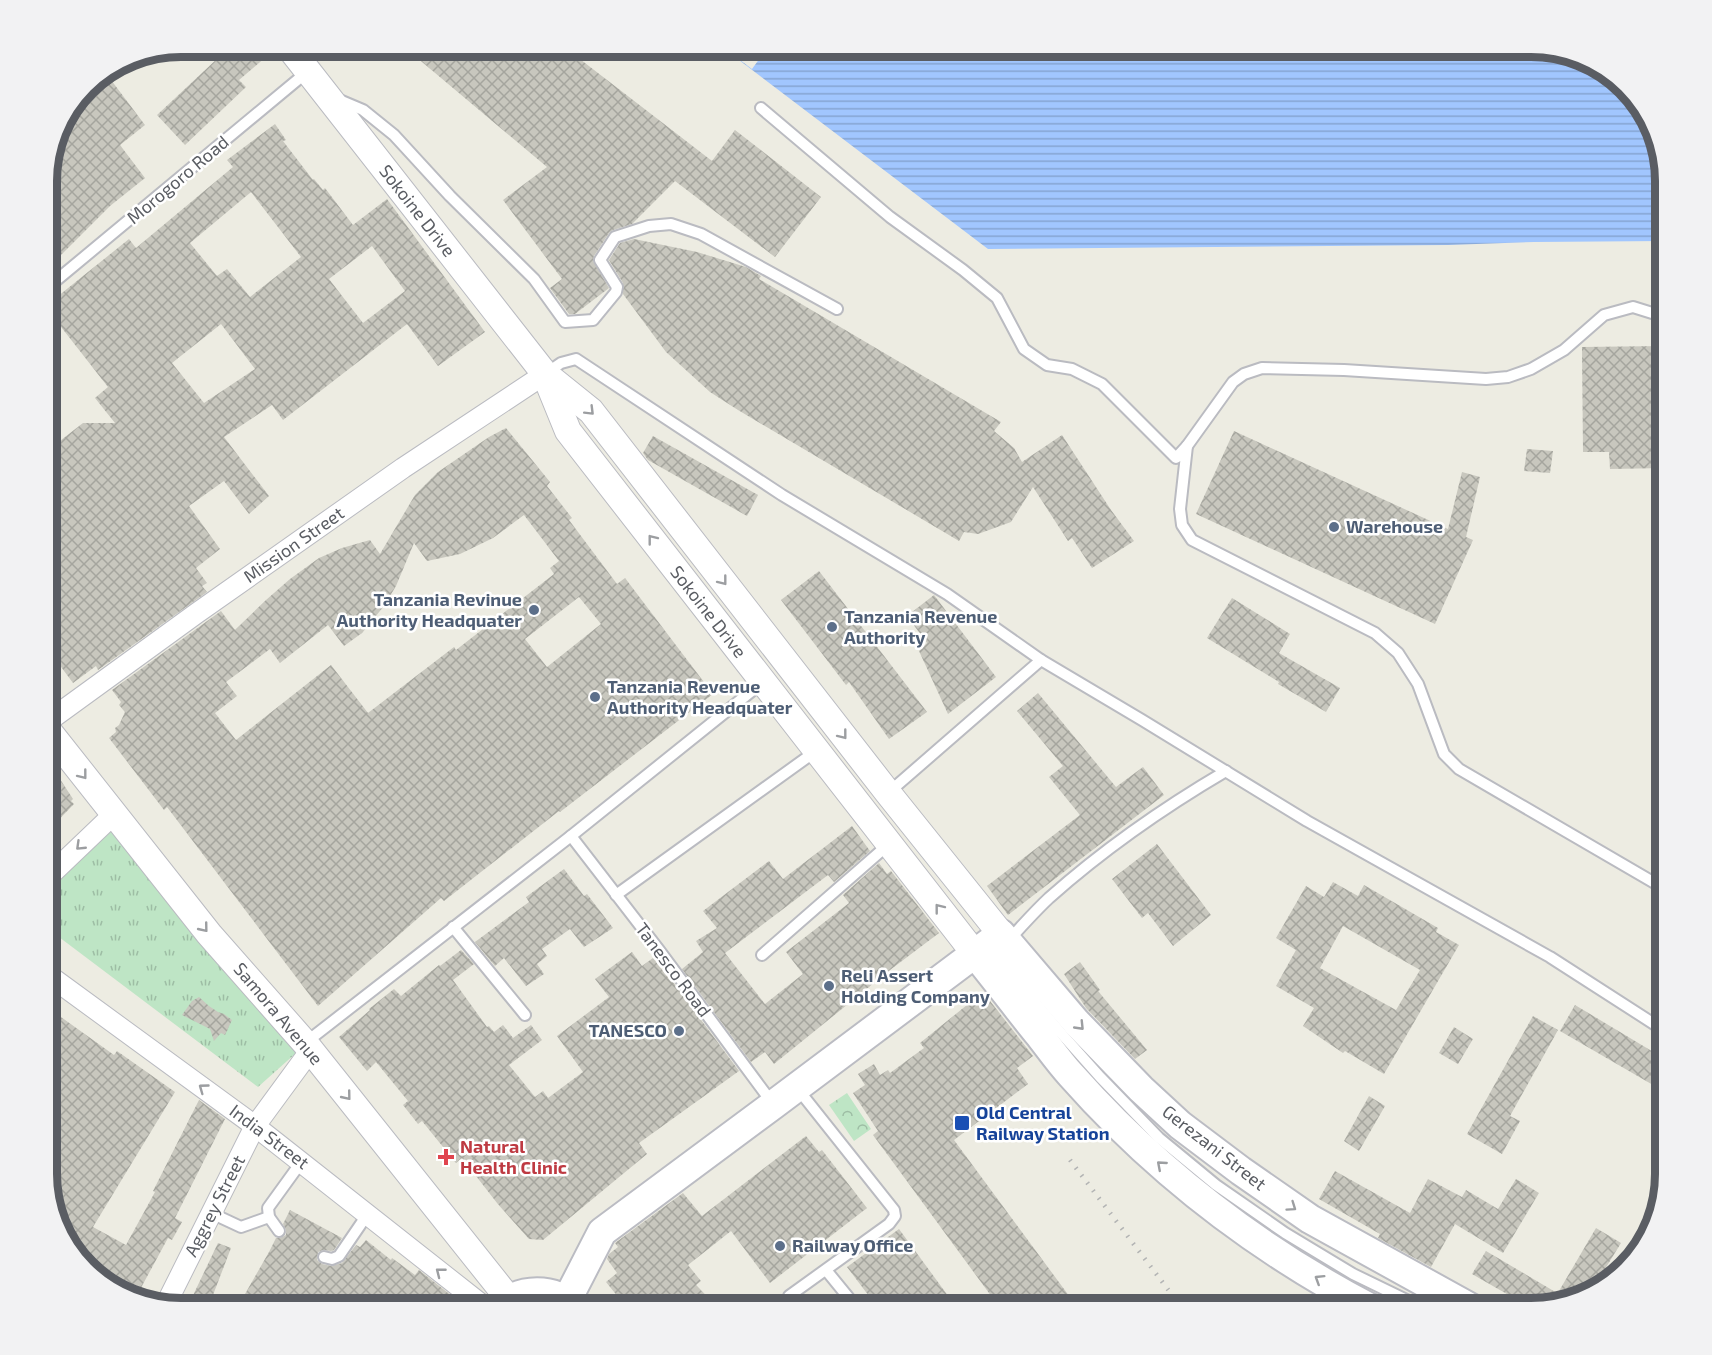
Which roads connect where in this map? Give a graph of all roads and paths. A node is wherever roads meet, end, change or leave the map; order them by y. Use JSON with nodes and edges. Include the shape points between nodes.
{"nodes":[{"id":1,"x":297,"y":57,"type":"edge"},
{"id":2,"x":308,"y":71,"type":"junction"},
{"id":3,"x":325,"y":94,"type":"junction"},
{"id":4,"x":761,"y":108,"type":"dead end"},
{"id":5,"x":57,"y":280,"type":"edge"},
{"id":6,"x":837,"y":309,"type":"dead end"},
{"id":7,"x":1655,"y":314,"type":"edge"},
{"id":8,"x":545,"y":374,"type":"junction"},
{"id":9,"x":1187,"y":446,"type":"junction"},
{"id":10,"x":1041,"y":660,"type":"junction"},
{"id":11,"x":763,"y":682,"type":"junction"},
{"id":12,"x":57,"y":715,"type":"edge"},
{"id":13,"x":57,"y":742,"type":"edge"},
{"id":14,"x":816,"y":750,"type":"junction"},
{"id":15,"x":1226,"y":771,"type":"junction"},
{"id":16,"x":888,"y":793,"type":"junction"},
{"id":17,"x":114,"y":814,"type":"junction"},
{"id":18,"x":571,"y":836,"type":"junction"},
{"id":19,"x":889,"y":844,"type":"junction"},
{"id":20,"x":57,"y":868,"type":"edge"},
{"id":21,"x":1655,"y":883,"type":"edge"},
{"id":22,"x":616,"y":895,"type":"junction"},
{"id":23,"x":453,"y":927,"type":"junction"},
{"id":24,"x":992,"y":944,"type":"junction"},
{"id":25,"x":762,"y":955,"type":"dead end"},
{"id":26,"x":57,"y":981,"type":"edge"},
{"id":27,"x":525,"y":1015,"type":"dead end"},
{"id":28,"x":1655,"y":1025,"type":"edge"},
{"id":29,"x":308,"y":1047,"type":"junction"},
{"id":30,"x":796,"y":1088,"type":"junction"},
{"id":31,"x":773,"y":1105,"type":"junction"},
{"id":32,"x":255,"y":1126,"type":"junction"},
{"id":33,"x":302,"y":1161,"type":"junction"},
{"id":34,"x":211,"y":1213,"type":"junction"},
{"id":35,"x":368,"y":1215,"type":"junction"},
{"id":36,"x":269,"y":1217,"type":"junction"},
{"id":37,"x":279,"y":1231,"type":"dead end"},
{"id":38,"x":324,"y":1257,"type":"dead end"},
{"id":39,"x":826,"y":1270,"type":"junction"},
{"id":40,"x":789,"y":1296,"type":"dead end"},
{"id":41,"x":169,"y":1297,"type":"edge"},
{"id":42,"x":488,"y":1298,"type":"edge"},
{"id":43,"x":493,"y":1298,"type":"edge"},
{"id":44,"x":513,"y":1298,"type":"edge"},
{"id":45,"x":558,"y":1298,"type":"edge"},
{"id":46,"x":574,"y":1298,"type":"edge"},
{"id":47,"x":849,"y":1298,"type":"edge"},
{"id":48,"x":1350,"y":1298,"type":"edge"},
{"id":49,"x":1402,"y":1298,"type":"edge"},
{"id":50,"x":1453,"y":1298,"type":"edge"}],
"edges":[{"from":1,"to":2,"type":"street","name":"Sokoine Drive"},
{"from":2,"to":3,"type":"street","name":"Sokoine Drive"},
{"from":2,"to":5,"type":"lane","name":"Morogoro Road"},
{"from":3,"to":6,"type":"lane","via":[[363,110],[394,135],[534,279],[565,322],[593,320],[616,292],[617,287],[600,260],[615,237],[649,226],[671,224],[701,234]]},
{"from":3,"to":8,"type":"street","name":"Sokoine Drive"},
{"from":4,"to":9,"type":"lane","via":[[890,218],[997,298],[1024,349],[1047,365],[1072,369],[1102,384],[1176,458]]},
{"from":7,"to":9,"type":"lane","via":[[1633,307],[1604,315],[1564,350],[1508,377],[1486,380],[1262,368],[1233,382]]},
{"from":8,"to":10,"type":"lane","via":[[576,359],[782,495],[946,594]]},
{"from":11,"to":8,"type":"street","name":"Sokoine Drive","one_way":true,"via":[[568,431]]},
{"from":8,"to":12,"type":"street","name":"Mission Street","via":[[394,475]]},
{"from":8,"to":16,"type":"street","name":"Sokoine Drive","one_way":true,"via":[[591,411]]},
{"from":9,"to":21,"type":"lane","via":[[1180,509],[1182,525],[1192,540],[1375,633],[1398,653],[1418,684],[1444,754],[1459,768]]},
{"from":10,"to":15,"type":"lane"},
{"from":10,"to":16,"type":"lane"},
{"from":11,"to":14,"type":"street","name":"Sokoine Drive"},
{"from":11,"to":18,"type":"lane"},
{"from":13,"to":17,"type":"street","name":"Samora Avenue","one_way":true},
{"from":14,"to":19,"type":"street","name":"Sokoine Drive"},
{"from":14,"to":22,"type":"lane"},
{"from":15,"to":24,"type":"lane","via":[[1108,849]]},
{"from":15,"to":28,"type":"lane","via":[[1307,821],[1550,957]]},
{"from":16,"to":24,"type":"street","name":"Sokoine Drive"},
{"from":17,"to":20,"type":"street","one_way":true},
{"from":17,"to":29,"type":"street","name":"Samora Avenue","one_way":true,"via":[[208,934]]},
{"from":18,"to":22,"type":"lane","name":"Tanesco Road"},
{"from":18,"to":23,"type":"lane"},
{"from":24,"to":19,"type":"street","name":"Sokoine Drive","one_way":true},
{"from":19,"to":25,"type":"lane"},
{"from":22,"to":31,"type":"lane","name":"Tanesco Road"},
{"from":23,"to":27,"type":"lane"},
{"from":23,"to":29,"type":"lane"},
{"from":24,"to":30,"type":"main road"},
{"from":48,"to":24,"type":"main road","one_way":true,"via":[[1218,1212],[1117,1123],[1070,1074]]},
{"from":24,"to":49,"type":"lane","via":[[1060,1032],[1159,1138],[1216,1185],[1285,1233]]},
{"from":24,"to":50,"type":"main road","name":"Gerezani Street","one_way":true,"via":[[1180,1125],[1241,1172],[1310,1219]]},
{"from":32,"to":26,"type":"street","name":"India Street","one_way":true},
{"from":29,"to":32,"type":"street","name":"Aggrey Street"},
{"from":29,"to":43,"type":"street","name":"Samora Avenue","one_way":true},
{"from":30,"to":31,"type":"main road"},
{"from":30,"to":39,"type":"lane","via":[[895,1216]]},
{"from":31,"to":46,"type":"main road","via":[[602,1232]]},
{"from":32,"to":33,"type":"street","name":"India Street"},
{"from":32,"to":34,"type":"street","name":"Aggrey Street"},
{"from":33,"to":35,"type":"street","name":"India Street"},
{"from":33,"to":36,"type":"lane","via":[[268,1208]]},
{"from":34,"to":36,"type":"lane","via":[[241,1227]]},
{"from":34,"to":41,"type":"street","name":"Aggrey Street"},
{"from":35,"to":38,"type":"lane","via":[[339,1256]]},
{"from":42,"to":35,"type":"street","name":"India Street","one_way":true},
{"from":36,"to":37,"type":"lane"},
{"from":39,"to":40,"type":"lane"},
{"from":39,"to":47,"type":"lane"},
{"from":44,"to":45,"type":"main road","via":[[533,1292]]}]}
